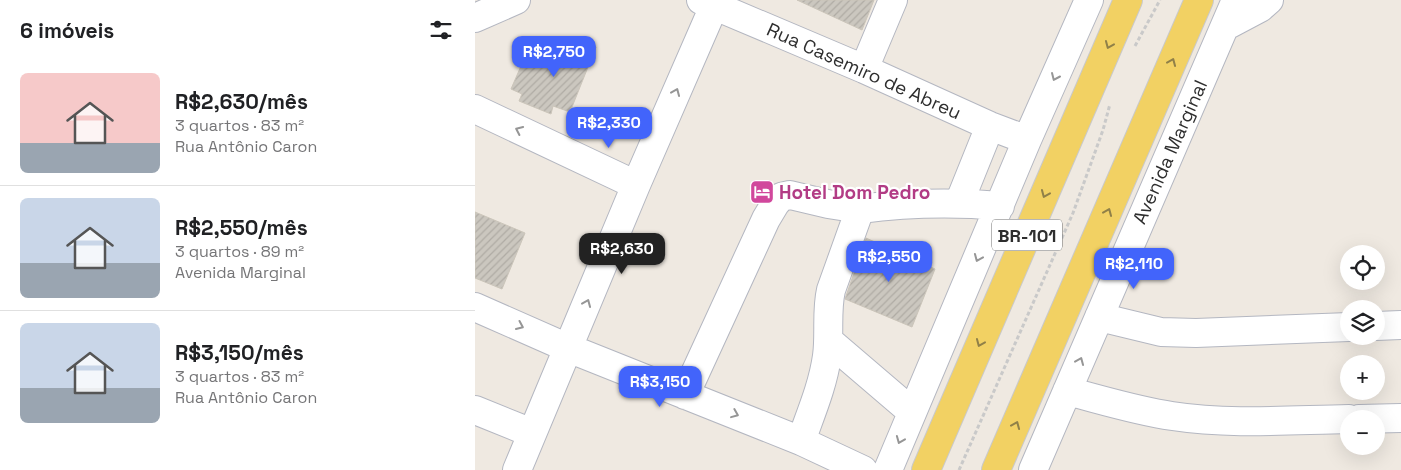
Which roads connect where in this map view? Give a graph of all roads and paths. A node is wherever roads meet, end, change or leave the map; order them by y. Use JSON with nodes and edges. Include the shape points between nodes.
{"nodes":[{"id":1,"x":515,"y":0,"type":"edge"},
{"id":2,"x":893,"y":0,"type":"edge"},
{"id":3,"x":1089,"y":0,"type":"edge"},
{"id":4,"x":1128,"y":0,"type":"edge"},
{"id":5,"x":1160,"y":0,"type":"edge"},
{"id":6,"x":1199,"y":0,"type":"edge"},
{"id":7,"x":1236,"y":0,"type":"edge"},
{"id":8,"x":1269,"y":0,"type":"edge"},
{"id":9,"x":708,"y":3,"type":"edge"},
{"id":10,"x":475,"y":18,"type":"edge"},
{"id":11,"x":1225,"y":26,"type":"junction"},
{"id":12,"x":1133,"y":49,"type":"dead end"},
{"id":13,"x":864,"y":69,"type":"junction"},
{"id":14,"x":1112,"y":97,"type":"dead end"},
{"id":15,"x":475,"y":109,"type":"edge"},
{"id":16,"x":990,"y":126,"type":"junction"},
{"id":17,"x":1027,"y":140,"type":"junction"},
{"id":18,"x":636,"y":185,"type":"junction"},
{"id":19,"x":959,"y":203,"type":"junction"},
{"id":20,"x":1000,"y":206,"type":"junction"},
{"id":21,"x":860,"y":209,"type":"junction"},
{"id":22,"x":475,"y":307,"type":"edge"},
{"id":23,"x":1099,"y":317,"type":"junction"},
{"id":24,"x":1401,"y":325,"type":"edge"},
{"id":25,"x":1385,"y":326,"type":"edge"},
{"id":26,"x":1340,"y":327,"type":"edge"},
{"id":27,"x":829,"y":341,"type":"junction"},
{"id":28,"x":568,"y":348,"type":"junction"},
{"id":29,"x":1067,"y":391,"type":"junction"},
{"id":30,"x":685,"y":395,"type":"junction"},
{"id":31,"x":475,"y":410,"type":"edge"},
{"id":32,"x":912,"y":412,"type":"junction"},
{"id":33,"x":1385,"y":418,"type":"edge"},
{"id":34,"x":1401,"y":418,"type":"edge"},
{"id":35,"x":1340,"y":419,"type":"edge"},
{"id":36,"x":533,"y":433,"type":"junction"},
{"id":37,"x":801,"y":440,"type":"junction"},
{"id":38,"x":517,"y":470,"type":"edge"},
{"id":39,"x":863,"y":470,"type":"edge"},
{"id":40,"x":888,"y":470,"type":"edge"},
{"id":41,"x":926,"y":470,"type":"edge"},
{"id":42,"x":959,"y":470,"type":"edge"},
{"id":43,"x":996,"y":470,"type":"edge"},
{"id":44,"x":1033,"y":470,"type":"edge"}],
"edges":[{"from":1,"to":10,"type":"street"},
{"from":2,"to":13,"type":"street"},
{"from":3,"to":17,"type":"street","one_way":true},
{"from":4,"to":41,"type":"main road","number":"BR-101","one_way":true},
{"from":5,"to":12,"type":"path"},
{"from":43,"to":6,"type":"main road","number":"BR-101","one_way":true},
{"from":7,"to":11,"type":"street","name":"Avenida Marginal"},
{"from":8,"to":11,"type":"street"},
{"from":9,"to":13,"type":"street","name":"Rua Casemiro de Abreu"},
{"from":18,"to":9,"type":"street","one_way":true},
{"from":11,"to":23,"type":"street","name":"Avenida Marginal"},
{"from":13,"to":16,"type":"street","name":"Rua Casemiro de Abreu"},
{"from":14,"to":42,"type":"path","via":[[1073,214]]},
{"from":18,"to":15,"type":"street","one_way":true},
{"from":16,"to":17,"type":"street","name":"Rua Casemiro de Abreu"},
{"from":16,"to":19,"type":"street"},
{"from":17,"to":20,"type":"street"},
{"from":28,"to":18,"type":"street","one_way":true},
{"from":19,"to":20,"type":"street"},
{"from":19,"to":21,"type":"street","via":[[896,204]]},
{"from":20,"to":32,"type":"street","one_way":true},
{"from":21,"to":27,"type":"street","via":[[831,290]]},
{"from":21,"to":30,"type":"street","via":[[790,195],[781,197],[767,219]]},
{"from":22,"to":28,"type":"street","one_way":true},
{"from":23,"to":26,"type":"street","via":[[1161,332]]},
{"from":29,"to":23,"type":"street","name":"Avenida Marginal","one_way":true},
{"from":24,"to":25,"type":"street"},
{"from":27,"to":32,"type":"street"},
{"from":27,"to":37,"type":"street","via":[[823,379]]},
{"from":28,"to":30,"type":"street"},
{"from":28,"to":36,"type":"street"},
{"from":29,"to":35,"type":"street","via":[[1141,410],[1217,421]]},
{"from":29,"to":44,"type":"street","name":"Avenida Marginal"},
{"from":30,"to":37,"type":"street","one_way":true},
{"from":31,"to":36,"type":"street"},
{"from":32,"to":40,"type":"street","one_way":true},
{"from":33,"to":34,"type":"street"},
{"from":36,"to":38,"type":"street"},
{"from":37,"to":39,"type":"street"}]}
